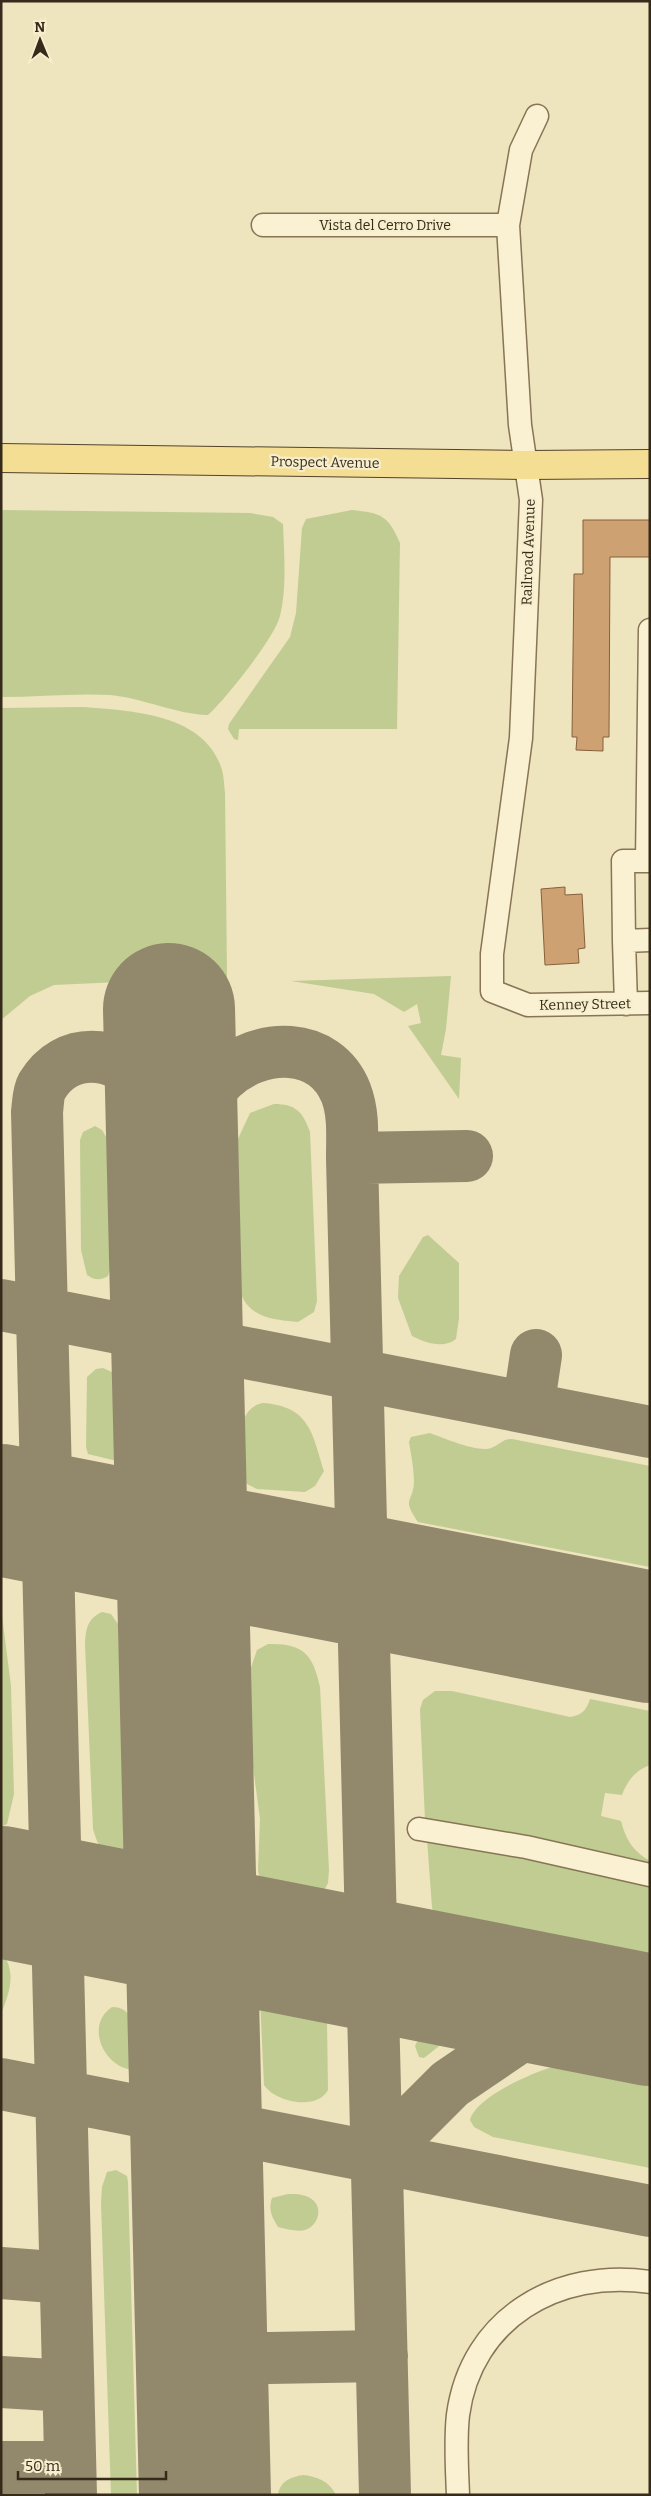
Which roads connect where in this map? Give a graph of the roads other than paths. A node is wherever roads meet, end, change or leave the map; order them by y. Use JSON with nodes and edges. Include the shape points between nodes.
{"nodes":[{"id":1,"x":537,"y":116,"type":"dead end"},
{"id":2,"x":263,"y":225,"type":"dead end"},
{"id":3,"x":508,"y":225,"type":"junction"},
{"id":4,"x":1,"y":458,"type":"edge"},
{"id":5,"x":650,"y":464,"type":"edge"},
{"id":6,"x":526,"y":465,"type":"junction"},
{"id":7,"x":650,"y":630,"type":"edge"},
{"id":8,"x":648,"y":861,"type":"edge"},
{"id":9,"x":650,"y":940,"type":"edge"},
{"id":10,"x":624,"y":941,"type":"junction"},
{"id":11,"x":492,"y":990,"type":"joint"},
{"id":12,"x":650,"y":1003,"type":"edge"},
{"id":13,"x":626,"y":1004,"type":"junction"},
{"id":14,"x":419,"y":1829,"type":"dead end"},
{"id":15,"x":650,"y":1875,"type":"edge"},
{"id":16,"x":650,"y":2282,"type":"edge"},
{"id":17,"x":458,"y":2495,"type":"edge"}],
"edges":[{"from":1,"to":3,"type":"street","name":"Railroad Avenue","via":[[521,150]]},
{"from":2,"to":3,"type":"street","name":"Vista del Cerro Drive"},
{"from":3,"to":6,"type":"street","name":"Railroad Avenue","via":[[520,425]]},
{"from":4,"to":6,"type":"main road","name":"Prospect Avenue"},
{"from":5,"to":6,"type":"main road","name":"Prospect Avenue"},
{"from":6,"to":11,"type":"street","name":"Railroad Avenue","via":[[531,500],[521,738],[492,954]]},
{"from":7,"to":8,"type":"street"},
{"from":8,"to":10,"type":"street","via":[[623,861]]},
{"from":9,"to":10,"type":"street"},
{"from":10,"to":13,"type":"street"},
{"from":11,"to":13,"type":"street","name":"Kenney Street","via":[[528,1005]]},
{"from":12,"to":13,"type":"street","name":"Kenney Street"},
{"from":14,"to":15,"type":"street","via":[[519,1846]]},
{"from":16,"to":17,"type":"street","via":[[605,2278],[564,2287],[527,2305],[496,2332],[472,2368],[461,2401],[456,2436]]}]}
